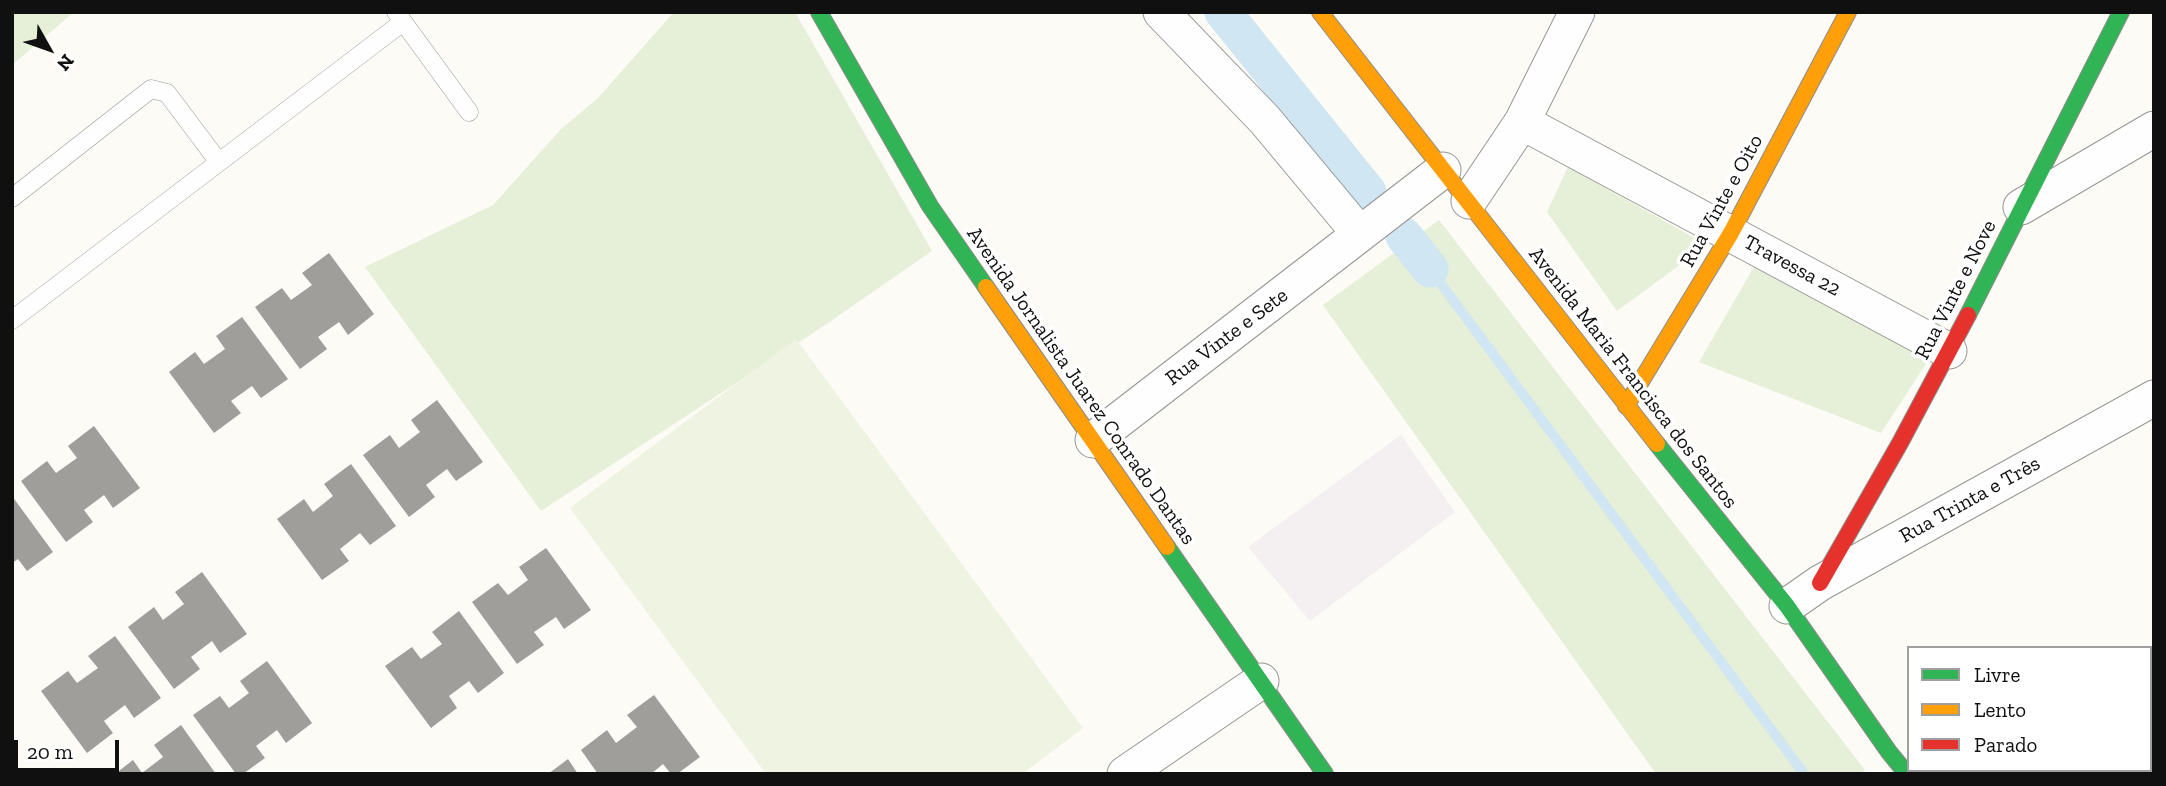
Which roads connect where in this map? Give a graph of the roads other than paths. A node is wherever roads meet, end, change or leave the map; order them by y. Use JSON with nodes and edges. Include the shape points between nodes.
{"nodes":[{"id":1,"x":819,"y":12,"type":"edge"},
{"id":2,"x":1161,"y":12,"type":"edge"},
{"id":3,"x":1320,"y":12,"type":"edge"},
{"id":4,"x":1577,"y":12,"type":"edge"},
{"id":5,"x":1848,"y":12,"type":"edge"},
{"id":6,"x":2121,"y":12,"type":"edge"},
{"id":7,"x":399,"y":17,"type":"edge"},
{"id":8,"x":469,"y":112,"type":"dead end"},
{"id":9,"x":1522,"y":122,"type":"junction"},
{"id":10,"x":2154,"y":130,"type":"edge"},
{"id":11,"x":218,"y":161,"type":"junction"},
{"id":12,"x":1443,"y":170,"type":"junction"},
{"id":13,"x":12,"y":198,"type":"edge"},
{"id":14,"x":1469,"y":201,"type":"junction"},
{"id":15,"x":2021,"y":207,"type":"junction"},
{"id":16,"x":1731,"y":233,"type":"junction"},
{"id":17,"x":1360,"y":234,"type":"junction"},
{"id":18,"x":12,"y":320,"type":"edge"},
{"id":19,"x":1950,"y":351,"type":"junction"},
{"id":20,"x":2154,"y":398,"type":"edge"},
{"id":21,"x":1626,"y":407,"type":"junction"},
{"id":22,"x":1093,"y":440,"type":"junction"},
{"id":23,"x":1820,"y":583,"type":"junction"},
{"id":24,"x":1787,"y":606,"type":"junction"},
{"id":25,"x":1261,"y":681,"type":"junction"},
{"id":26,"x":1125,"y":774,"type":"edge"},
{"id":27,"x":1325,"y":774,"type":"edge"},
{"id":28,"x":1907,"y":774,"type":"edge"}],
"edges":[{"from":1,"to":22,"type":"street","name":"Avenida Jornalista Juarez Conrado Dantas","via":[[930,206]]},
{"from":2,"to":17,"type":"street","via":[[1265,120]]},
{"from":3,"to":12,"type":"street","name":"Avenida Maria Francisca dos Santos"},
{"from":4,"to":9,"type":"street"},
{"from":5,"to":16,"type":"street","name":"Rua Vinte e Oito"},
{"from":6,"to":15,"type":"street","name":"Rua Vinte e Nove"},
{"from":7,"to":8,"type":"lane"},
{"from":7,"to":11,"type":"lane"},
{"from":9,"to":14,"type":"street"},
{"from":9,"to":16,"type":"street","name":"Travessa 22"},
{"from":10,"to":15,"type":"street"},
{"from":11,"to":13,"type":"lane","via":[[167,93],[151,89]]},
{"from":11,"to":18,"type":"lane"},
{"from":12,"to":14,"type":"street","name":"Avenida Maria Francisca dos Santos"},
{"from":12,"to":17,"type":"street","name":"Rua Vinte e Sete"},
{"from":14,"to":21,"type":"street","name":"Avenida Maria Francisca dos Santos"},
{"from":15,"to":19,"type":"street","name":"Rua Vinte e Nove"},
{"from":16,"to":19,"type":"street","name":"Travessa 22"},
{"from":16,"to":21,"type":"street","name":"Rua Vinte e Oito"},
{"from":17,"to":22,"type":"street","name":"Rua Vinte e Sete"},
{"from":19,"to":23,"type":"street","name":"Rua Vinte e Nove"},
{"from":20,"to":23,"type":"street","name":"Rua Trinta e Três"},
{"from":21,"to":24,"type":"street","name":"Avenida Maria Francisca dos Santos"},
{"from":22,"to":25,"type":"street","name":"Avenida Jornalista Juarez Conrado Dantas"},
{"from":23,"to":24,"type":"street","name":"Rua Trinta e Três"},
{"from":24,"to":28,"type":"street","name":"Avenida Maria Francisca dos Santos"},
{"from":25,"to":26,"type":"street"},
{"from":25,"to":27,"type":"street","name":"Avenida Jornalista Juarez Conrado Dantas"}]}
